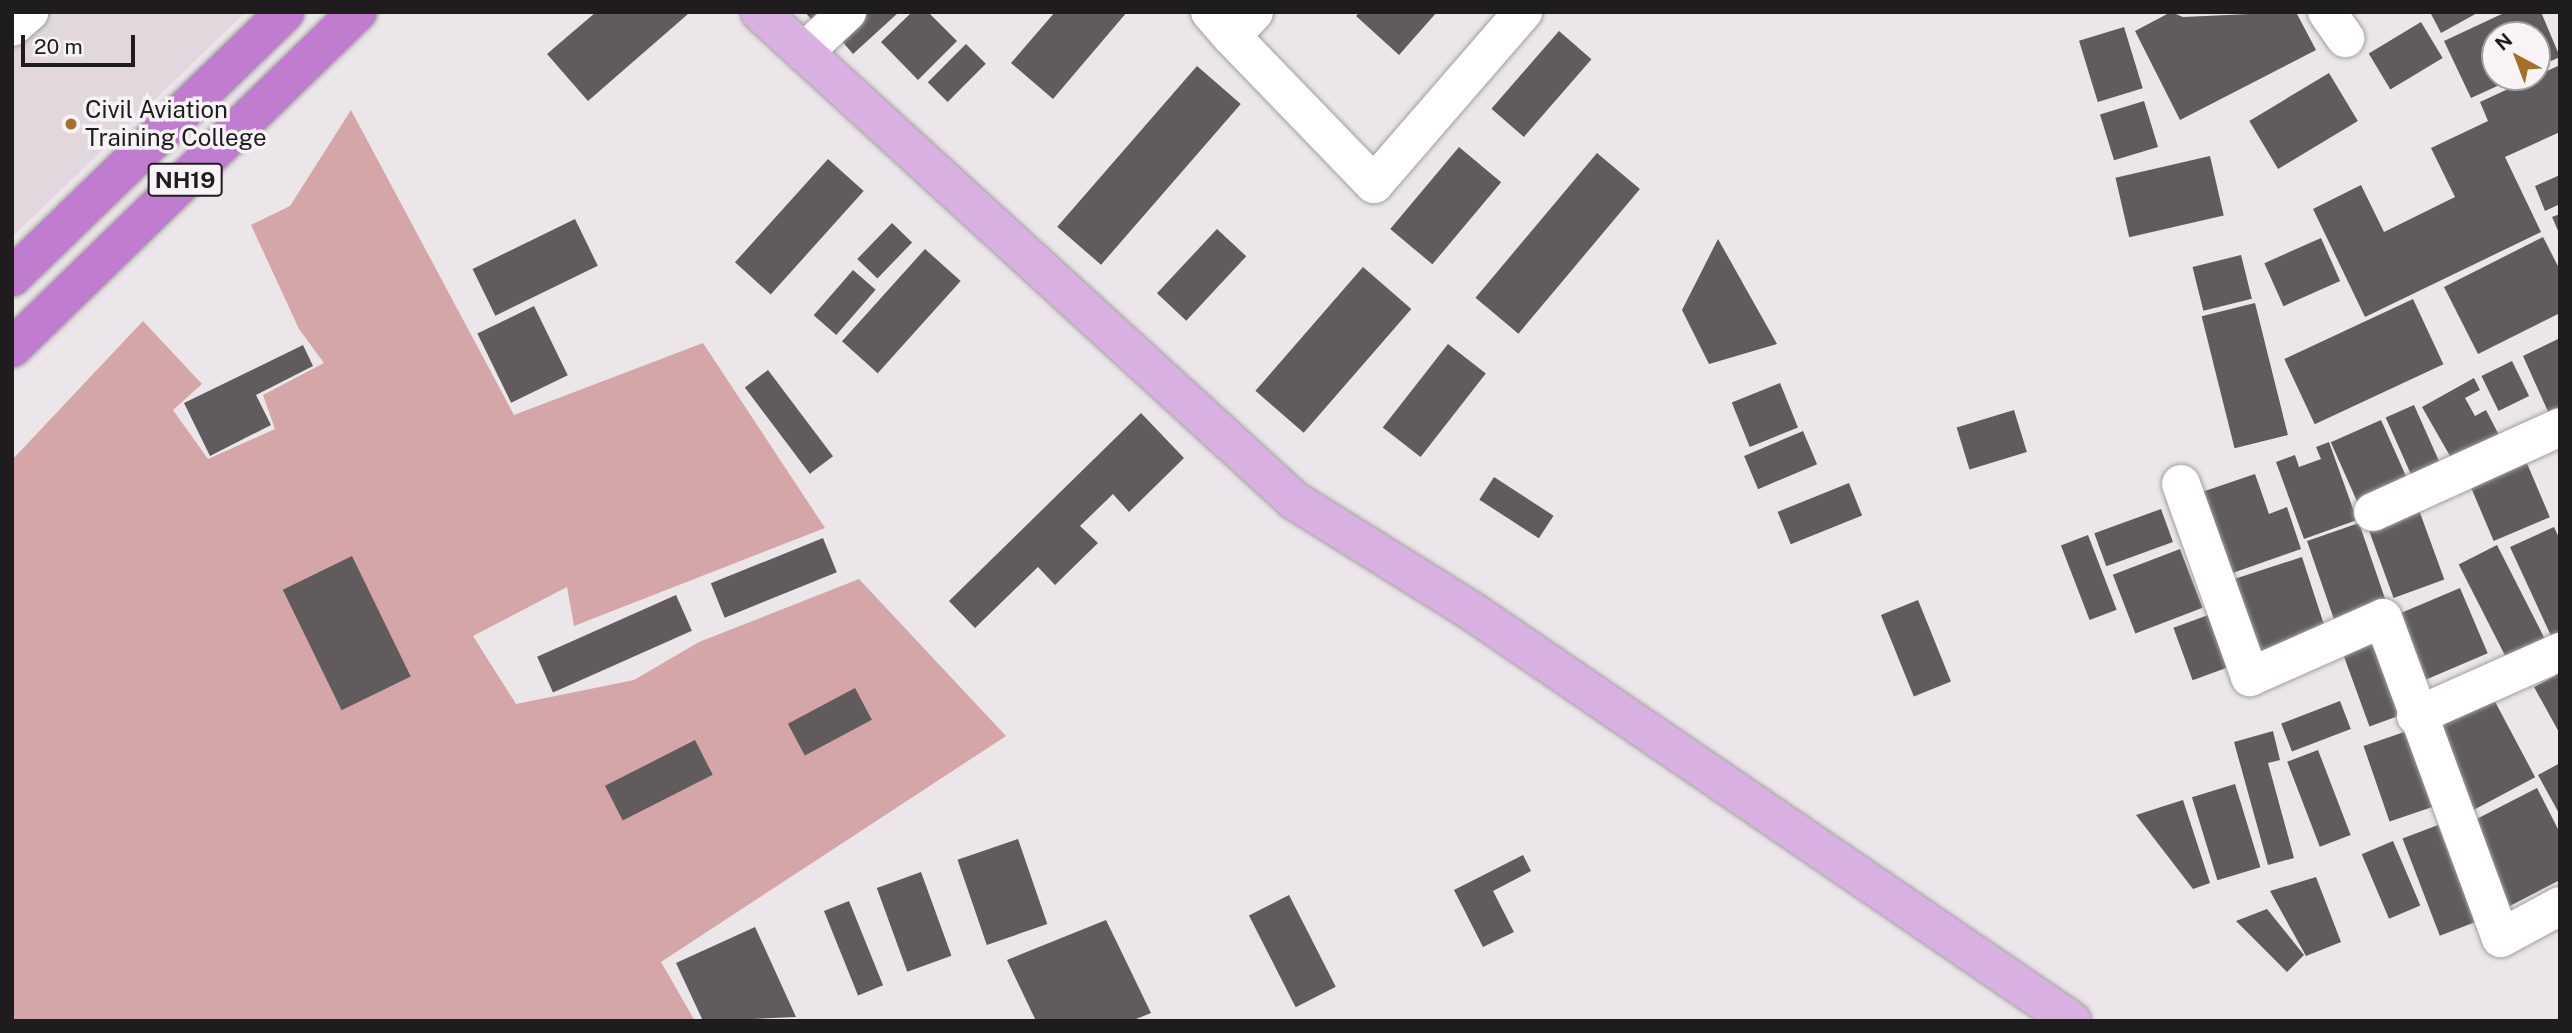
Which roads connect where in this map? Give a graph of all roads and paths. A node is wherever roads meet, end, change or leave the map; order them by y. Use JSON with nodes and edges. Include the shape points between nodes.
{"nodes":[{"id":1,"x":29,"y":12,"type":"edge"},
{"id":2,"x":285,"y":12,"type":"edge"},
{"id":3,"x":357,"y":12,"type":"edge"},
{"id":4,"x":760,"y":12,"type":"edge"},
{"id":5,"x":847,"y":12,"type":"edge"},
{"id":6,"x":1523,"y":12,"type":"edge"},
{"id":7,"x":1232,"y":20,"type":"edge"},
{"id":8,"x":12,"y":27,"type":"edge"},
{"id":9,"x":804,"y":52,"type":"junction"},
{"id":10,"x":12,"y":277,"type":"edge"},
{"id":11,"x":12,"y":348,"type":"edge"},
{"id":12,"x":2560,"y":427,"type":"edge"},
{"id":13,"x":2181,"y":484,"type":"dead end"},
{"id":14,"x":2373,"y":512,"type":"dead end"},
{"id":15,"x":2560,"y":652,"type":"edge"},
{"id":16,"x":2416,"y":716,"type":"junction"},
{"id":17,"x":2560,"y":906,"type":"edge"},
{"id":18,"x":2072,"y":1021,"type":"edge"}],
"edges":[{"from":1,"to":8,"type":"street"},
{"from":2,"to":10,"type":"highway","number":"NH19"},
{"from":3,"to":11,"type":"highway","number":"NH19"},
{"from":4,"to":9,"type":"main road"},
{"from":5,"to":9,"type":"street"},
{"from":6,"to":7,"type":"street","via":[[1374,184]]},
{"from":9,"to":18,"type":"main road","via":[[1295,501],[1472,612]]},
{"from":12,"to":14,"type":"street"},
{"from":13,"to":16,"type":"street","via":[[2250,677],[2383,618]]},
{"from":15,"to":16,"type":"street"},
{"from":16,"to":17,"type":"street","via":[[2501,939]]}]}
